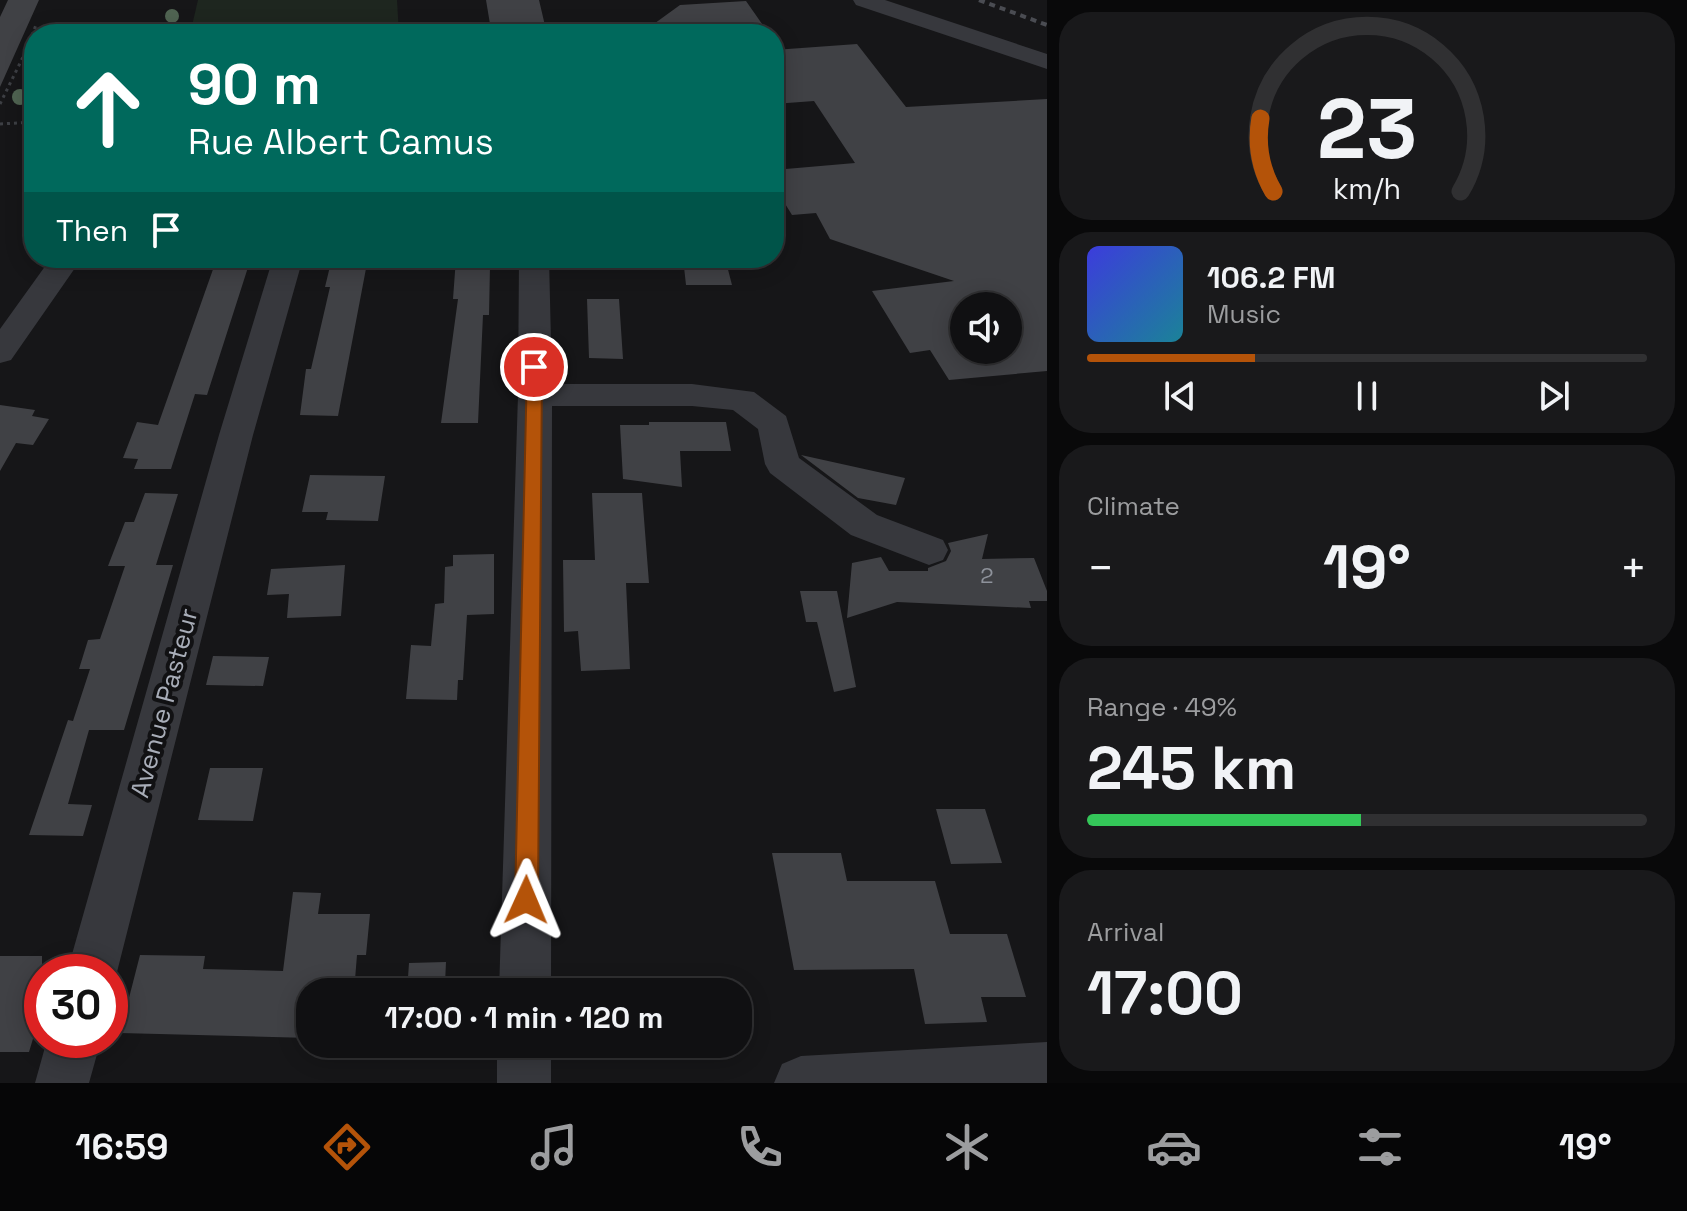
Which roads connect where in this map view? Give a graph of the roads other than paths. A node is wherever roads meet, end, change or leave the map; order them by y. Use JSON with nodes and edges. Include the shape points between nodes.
{"nodes":[{"id":1,"x":864,"y":0,"type":"edge"},
{"id":2,"x":1047,"y":62,"type":"edge"},
{"id":3,"x":59,"y":268,"type":"edge"},
{"id":4,"x":285,"y":268,"type":"edge"},
{"id":5,"x":534,"y":268,"type":"edge"},
{"id":6,"x":0,"y":353,"type":"edge"},
{"id":7,"x":535,"y":395,"type":"junction"},
{"id":8,"x":929,"y":550,"type":"dead end"},
{"id":9,"x":97,"y":954,"type":"edge"},
{"id":10,"x":525,"y":978,"type":"edge"},
{"id":11,"x":69,"y":1058,"type":"edge"},
{"id":12,"x":524,"y":1058,"type":"edge"},
{"id":13,"x":1047,"y":1069,"type":"edge"},
{"id":14,"x":62,"y":1083,"type":"edge"},
{"id":15,"x":524,"y":1083,"type":"edge"},
{"id":16,"x":801,"y":1083,"type":"edge"}],
"edges":[{"from":1,"to":2,"type":"street"},
{"from":3,"to":6,"type":"street"},
{"from":4,"to":9,"type":"street","name":"Avenue Pasteur"},
{"from":5,"to":7,"type":"street"},
{"from":7,"to":8,"type":"street","via":[[742,400],[774,424],[783,464],[864,525]]},
{"from":7,"to":10,"type":"street"},
{"from":11,"to":14,"type":"street"},
{"from":12,"to":15,"type":"street"},
{"from":13,"to":16,"type":"street"}]}
